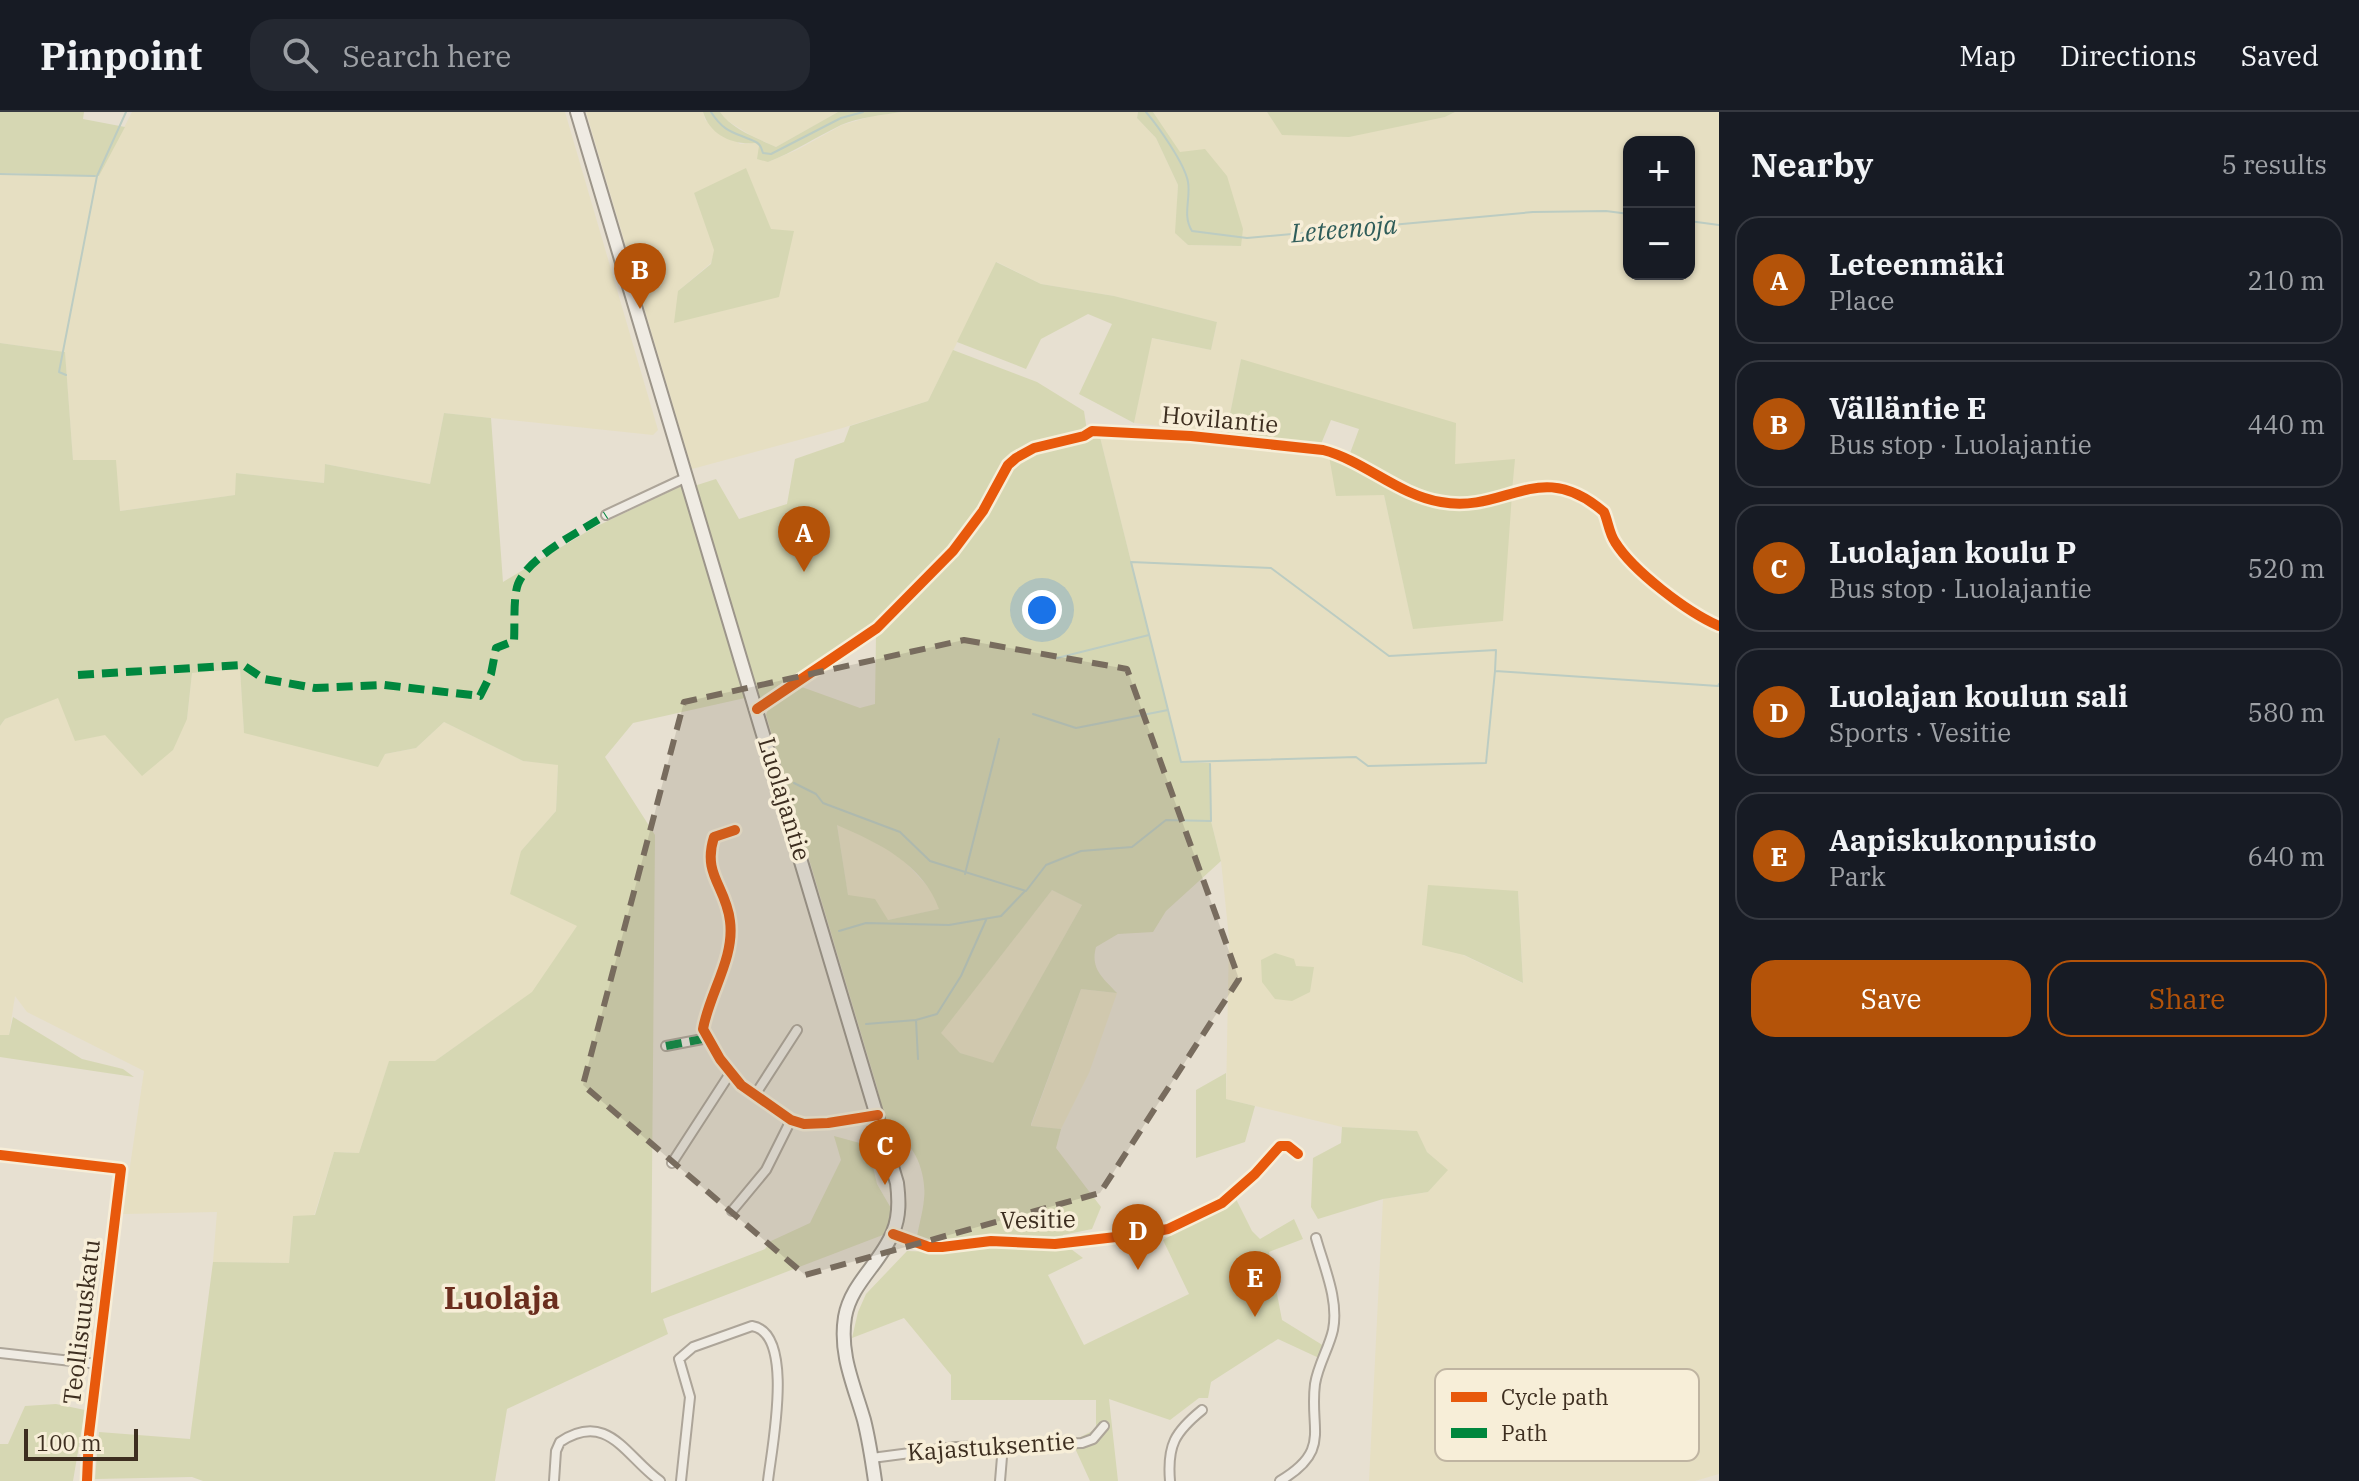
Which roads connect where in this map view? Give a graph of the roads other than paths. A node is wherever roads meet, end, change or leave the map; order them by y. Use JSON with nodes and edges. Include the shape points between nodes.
{"nodes":[{"id":1,"x":577,"y":112,"type":"edge"},
{"id":2,"x":685,"y":478,"type":"junction"},
{"id":3,"x":606,"y":515,"type":"dead end"},
{"id":4,"x":1719,"y":626,"type":"edge"},
{"id":5,"x":757,"y":709,"type":"junction"},
{"id":6,"x":735,"y":830,"type":"dead end"},
{"id":7,"x":797,"y":1030,"type":"dead end"},
{"id":8,"x":705,"y":1034,"type":"junction"},
{"id":9,"x":666,"y":1046,"type":"dead end"},
{"id":10,"x":731,"y":1072,"type":"junction"},
{"id":11,"x":755,"y":1095,"type":"junction"},
{"id":12,"x":878,"y":1115,"type":"junction"},
{"id":13,"x":791,"y":1120,"type":"junction"},
{"id":14,"x":1298,"y":1154,"type":"dead end"},
{"id":15,"x":0,"y":1155,"type":"edge"},
{"id":16,"x":672,"y":1163,"type":"dead end"},
{"id":17,"x":732,"y":1211,"type":"dead end"},
{"id":18,"x":893,"y":1234,"type":"junction"},
{"id":19,"x":1316,"y":1238,"type":"dead end"},
{"id":20,"x":0,"y":1353,"type":"edge"},
{"id":21,"x":98,"y":1364,"type":"junction"},
{"id":22,"x":1202,"y":1410,"type":"dead end"},
{"id":23,"x":1104,"y":1426,"type":"dead end"},
{"id":24,"x":1003,"y":1445,"type":"junction"},
{"id":25,"x":872,"y":1458,"type":"junction"},
{"id":26,"x":87,"y":1481,"type":"edge"},
{"id":27,"x":554,"y":1481,"type":"edge"},
{"id":28,"x":660,"y":1481,"type":"edge"},
{"id":29,"x":681,"y":1481,"type":"edge"},
{"id":30,"x":768,"y":1481,"type":"edge"},
{"id":31,"x":875,"y":1481,"type":"edge"},
{"id":32,"x":1000,"y":1481,"type":"edge"},
{"id":33,"x":1170,"y":1481,"type":"edge"},
{"id":34,"x":1280,"y":1481,"type":"edge"}],
"edges":[{"from":1,"to":2,"type":"main road","name":"Luolajantie"},
{"from":2,"to":3,"type":"street"},
{"from":2,"to":5,"type":"main road","name":"Luolajantie"},
{"from":4,"to":5,"type":"street","name":"Hovilantie","via":[[1669,596],[1617,546],[1604,512],[1572,492],[1533,486],[1462,505],[1418,496],[1323,450],[1092,431],[1016,458],[953,551],[883,622]]},
{"from":5,"to":12,"type":"main road","name":"Luolajantie"},
{"from":6,"to":8,"type":"street","via":[[714,837],[710,847],[709,863],[726,902],[731,938]]},
{"from":7,"to":11,"type":"street"},
{"from":8,"to":9,"type":"street"},
{"from":8,"to":10,"type":"street"},
{"from":10,"to":11,"type":"street"},
{"from":10,"to":16,"type":"street"},
{"from":11,"to":13,"type":"street"},
{"from":12,"to":13,"type":"street","via":[[828,1123]]},
{"from":12,"to":18,"type":"main road","name":"Luolajantie","via":[[897,1183]]},
{"from":13,"to":17,"type":"street","via":[[766,1170]]},
{"from":14,"to":18,"type":"street","name":"Vesitie","via":[[1280,1146],[1222,1203],[1168,1229],[1055,1244],[991,1241],[929,1247]]},
{"from":15,"to":21,"type":"street","name":"Teollisuuskatu","via":[[121,1169]]},
{"from":18,"to":25,"type":"main road","name":"Luolajantie","via":[[856,1286],[845,1315],[846,1361]]},
{"from":19,"to":34,"type":"street","via":[[1332,1292],[1334,1328],[1316,1379],[1317,1439],[1313,1450]]},
{"from":20,"to":21,"type":"street"},
{"from":21,"to":26,"type":"street","name":"Teollisuuskatu"},
{"from":22,"to":33,"type":"street","via":[[1180,1428],[1168,1462]]},
{"from":23,"to":24,"type":"street","name":"Kajastuksentie","via":[[1082,1443]]},
{"from":24,"to":25,"type":"street","name":"Kajastuksentie"},
{"from":24,"to":32,"type":"street"},
{"from":25,"to":31,"type":"main road","name":"Luolajantie"},
{"from":27,"to":28,"type":"street","via":[[560,1442],[599,1432],[612,1436]]},
{"from":29,"to":30,"type":"street","via":[[690,1397],[679,1359],[693,1347],[752,1326],[766,1333],[779,1378]]}]}
